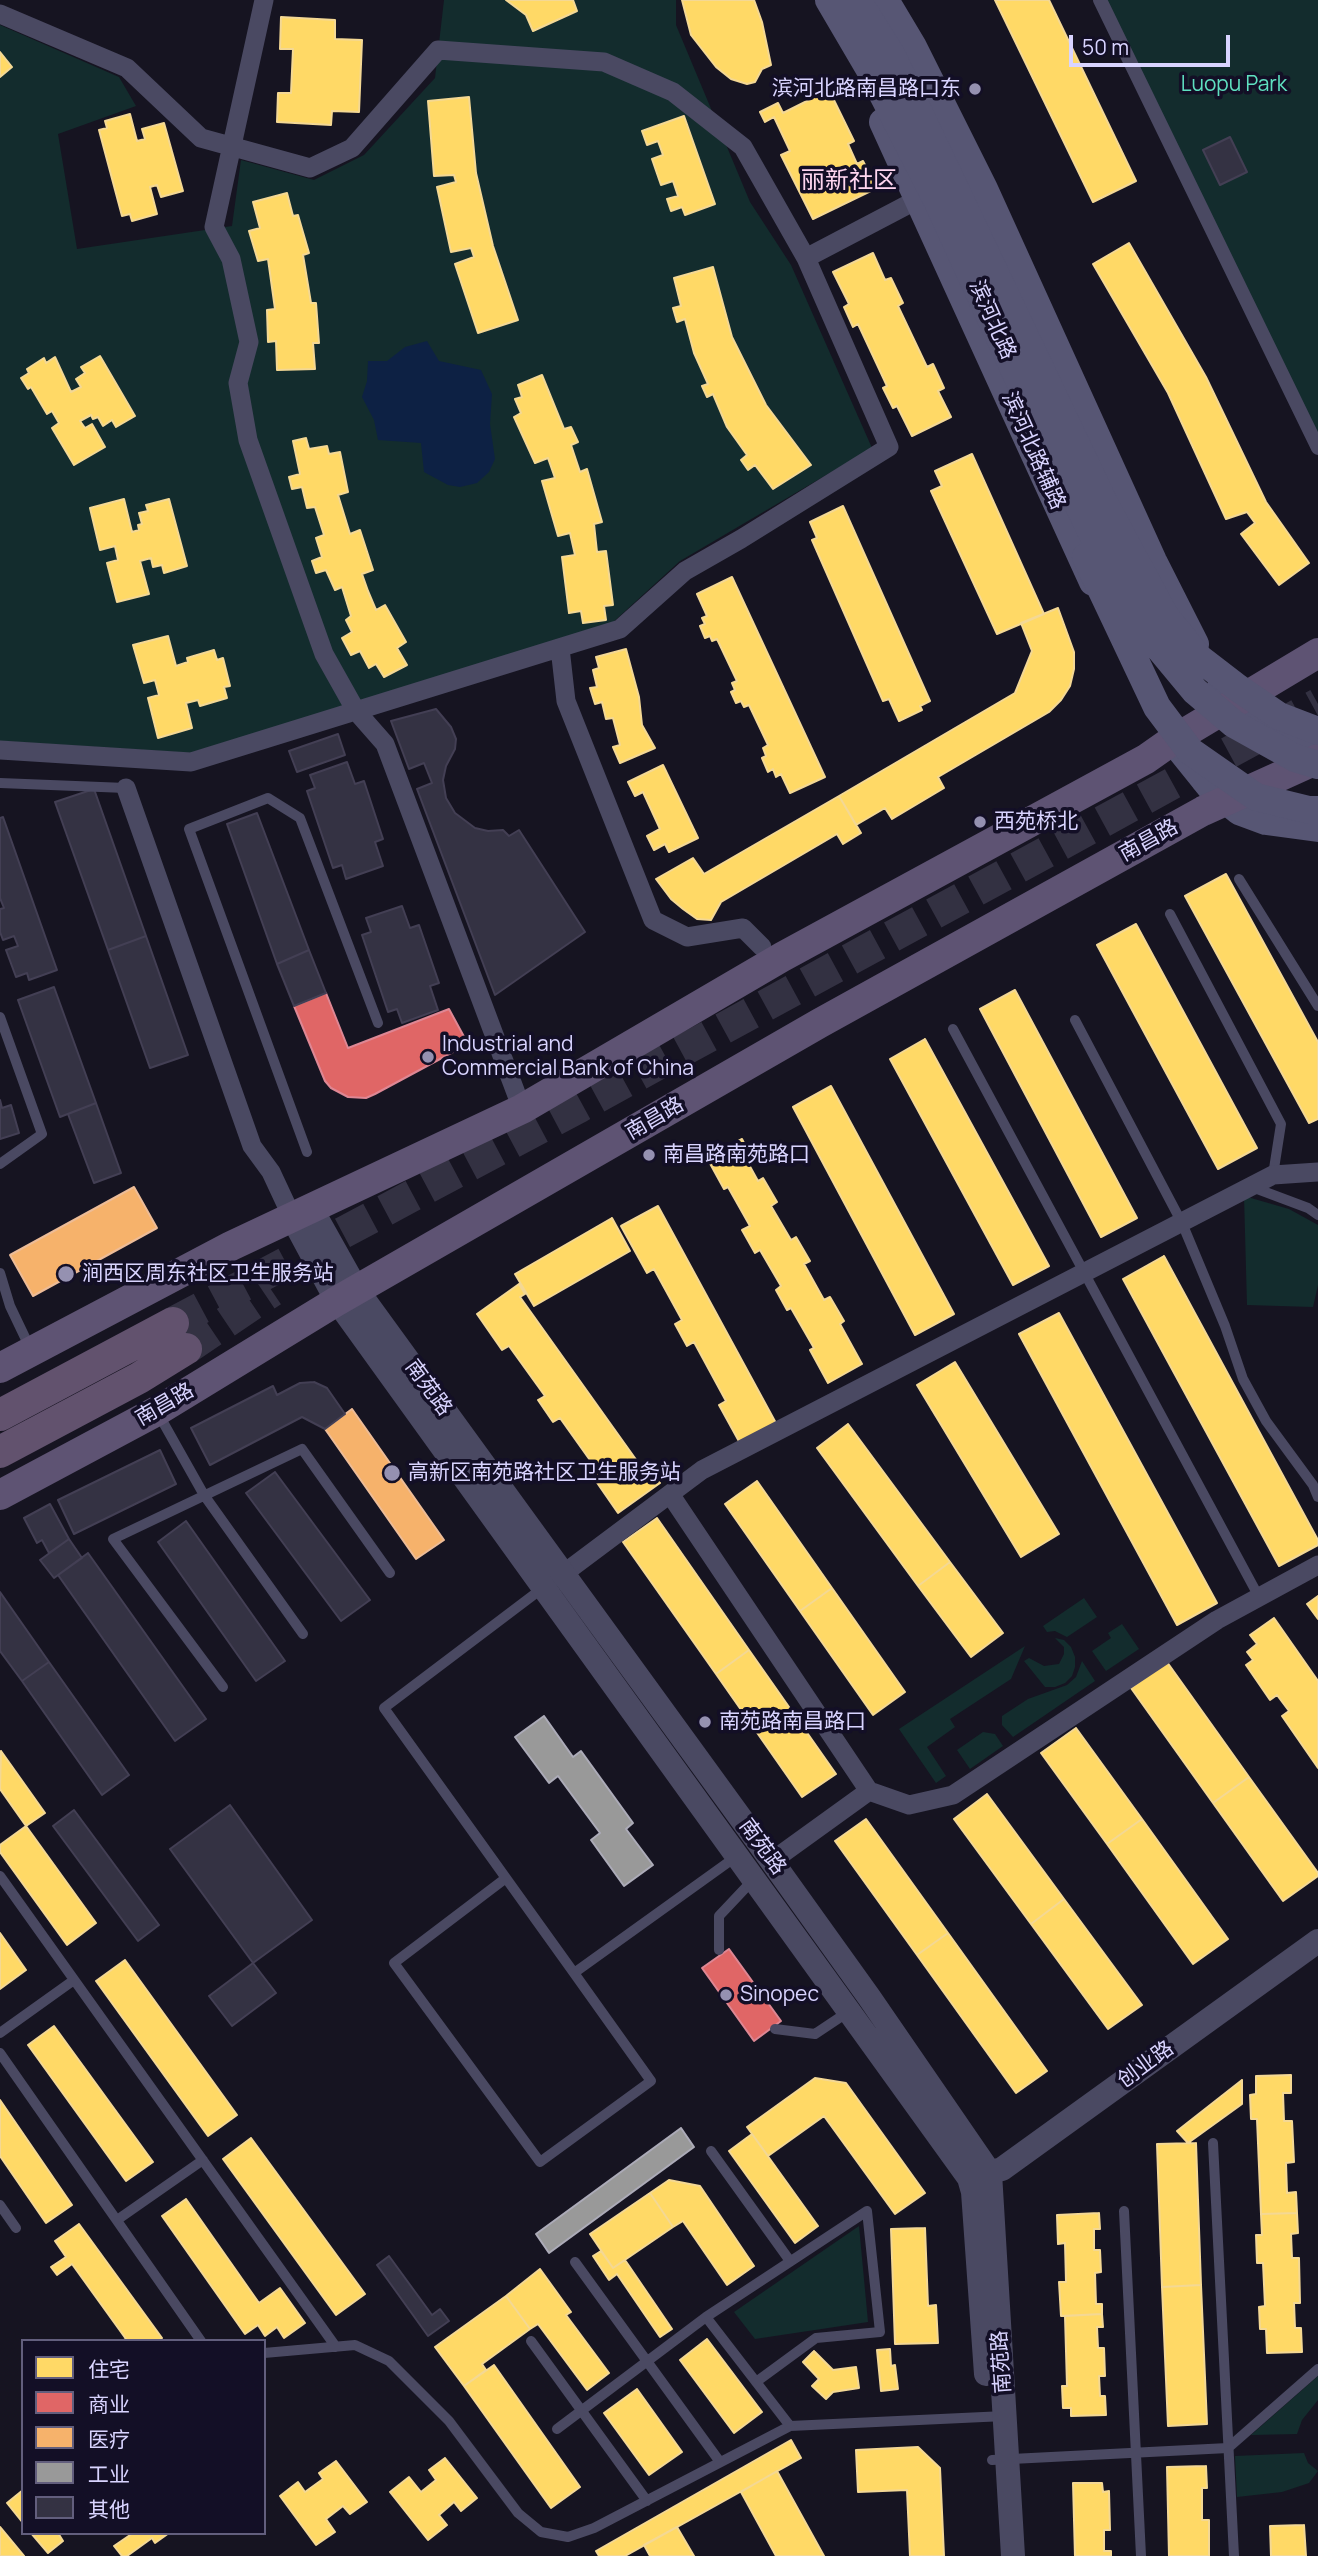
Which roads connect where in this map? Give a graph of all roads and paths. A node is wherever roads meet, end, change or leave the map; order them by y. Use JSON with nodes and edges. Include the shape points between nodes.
{"nodes":[{"id":1,"x":264,"y":0,"type":"edge"},
{"id":2,"x":817,"y":0,"type":"edge"},
{"id":3,"x":829,"y":0,"type":"edge"},
{"id":4,"x":857,"y":0,"type":"edge"},
{"id":5,"x":885,"y":0,"type":"edge"},
{"id":6,"x":1100,"y":0,"type":"edge"},
{"id":7,"x":0,"y":14,"type":"edge"},
{"id":8,"x":873,"y":75,"type":"junction"},
{"id":9,"x":230,"y":146,"type":"junction"},
{"id":10,"x":962,"y":176,"type":"junction"},
{"id":11,"x":919,"y":199,"type":"junction"},
{"id":12,"x":806,"y":258,"type":"junction"},
{"id":13,"x":1318,"y":448,"type":"edge"},
{"id":14,"x":560,"y":648,"type":"junction"},
{"id":15,"x":1318,"y":653,"type":"edge"},
{"id":16,"x":1234,"y":703,"type":"junction"},
{"id":17,"x":356,"y":711,"type":"junction"},
{"id":18,"x":1318,"y":732,"type":"edge"},
{"id":19,"x":1173,"y":740,"type":"junction"},
{"id":20,"x":0,"y":750,"type":"edge"},
{"id":21,"x":1318,"y":758,"type":"edge"},
{"id":22,"x":1318,"y":765,"type":"edge"},
{"id":23,"x":0,"y":783,"type":"edge"},
{"id":24,"x":126,"y":788,"type":"joint"},
{"id":25,"x":1225,"y":800,"type":"junction"},
{"id":26,"x":1318,"y":810,"type":"edge"},
{"id":27,"x":1318,"y":828,"type":"edge"},
{"id":28,"x":1239,"y":879,"type":"dead end"},
{"id":29,"x":1170,"y":914,"type":"dead end"},
{"id":30,"x":762,"y":947,"type":"dead end"},
{"id":31,"x":1318,"y":1006,"type":"edge"},
{"id":32,"x":0,"y":1017,"type":"edge"},
{"id":33,"x":1076,"y":1020,"type":"dead end"},
{"id":34,"x":378,"y":1023,"type":"dead end"},
{"id":35,"x":953,"y":1029,"type":"dead end"},
{"id":36,"x":522,"y":1109,"type":"junction"},
{"id":37,"x":307,"y":1152,"type":"dead end"},
{"id":38,"x":0,"y":1164,"type":"edge"},
{"id":39,"x":1318,"y":1172,"type":"edge"},
{"id":40,"x":1273,"y":1175,"type":"junction"},
{"id":41,"x":1252,"y":1187,"type":"junction"},
{"id":42,"x":302,"y":1213,"type":"junction"},
{"id":43,"x":1318,"y":1215,"type":"edge"},
{"id":44,"x":1182,"y":1223,"type":"junction"},
{"id":45,"x":1085,"y":1272,"type":"junction"},
{"id":46,"x":0,"y":1273,"type":"edge"},
{"id":47,"x":347,"y":1295,"type":"junction"},
{"id":48,"x":31,"y":1350,"type":"junction"},
{"id":49,"x":0,"y":1367,"type":"edge"},
{"id":50,"x":157,"y":1411,"type":"junction"},
{"id":51,"x":0,"y":1416,"type":"edge"},
{"id":52,"x":0,"y":1452,"type":"edge"},
{"id":53,"x":670,"y":1494,"type":"junction"},
{"id":54,"x":0,"y":1495,"type":"edge"},
{"id":55,"x":204,"y":1495,"type":"junction"},
{"id":56,"x":1318,"y":1497,"type":"edge"},
{"id":57,"x":1318,"y":1565,"type":"edge"},
{"id":58,"x":390,"y":1573,"type":"dead end"},
{"id":59,"x":556,"y":1579,"type":"junction"},
{"id":60,"x":1259,"y":1597,"type":"junction"},
{"id":61,"x":303,"y":1634,"type":"dead end"},
{"id":62,"x":223,"y":1687,"type":"dead end"},
{"id":63,"x":869,"y":1791,"type":"junction"},
{"id":64,"x":738,"y":1855,"type":"junction"},
{"id":65,"x":762,"y":1860,"type":"junction"},
{"id":66,"x":0,"y":1876,"type":"edge"},
{"id":67,"x":506,"y":1878,"type":"junction"},
{"id":68,"x":1318,"y":1941,"type":"edge"},
{"id":69,"x":719,"y":1950,"type":"dead end"},
{"id":70,"x":1318,"y":1956,"type":"edge"},
{"id":71,"x":574,"y":1973,"type":"junction"},
{"id":72,"x":74,"y":1980,"type":"junction"},
{"id":73,"x":859,"y":2004,"type":"junction"},
{"id":74,"x":775,"y":2029,"type":"dead end"},
{"id":75,"x":0,"y":2033,"type":"edge"},
{"id":76,"x":0,"y":2053,"type":"edge"},
{"id":77,"x":1213,"y":2143,"type":"dead end"},
{"id":78,"x":711,"y":2151,"type":"dead end"},
{"id":79,"x":203,"y":2160,"type":"junction"},
{"id":80,"x":981,"y":2183,"type":"junction"},
{"id":81,"x":0,"y":2205,"type":"edge"},
{"id":82,"x":1124,"y":2211,"type":"dead end"},
{"id":83,"x":117,"y":2220,"type":"junction"},
{"id":84,"x":16,"y":2228,"type":"dead end"},
{"id":85,"x":575,"y":2262,"type":"dead end"},
{"id":86,"x":790,"y":2262,"type":"junction"},
{"id":87,"x":706,"y":2317,"type":"junction"},
{"id":88,"x":200,"y":2339,"type":"edge"},
{"id":89,"x":531,"y":2341,"type":"dead end"},
{"id":90,"x":337,"y":2347,"type":"junction"},
{"id":91,"x":266,"y":2353,"type":"edge"},
{"id":92,"x":647,"y":2361,"type":"junction"},
{"id":93,"x":1318,"y":2369,"type":"edge"},
{"id":94,"x":756,"y":2382,"type":"junction"},
{"id":95,"x":581,"y":2411,"type":"junction"},
{"id":96,"x":997,"y":2416,"type":"junction"},
{"id":97,"x":790,"y":2426,"type":"junction"},
{"id":98,"x":557,"y":2429,"type":"dead end"},
{"id":99,"x":1228,"y":2448,"type":"junction"},
{"id":100,"x":1136,"y":2453,"type":"junction"},
{"id":101,"x":1000,"y":2460,"type":"junction"},
{"id":102,"x":720,"y":2462,"type":"junction"},
{"id":103,"x":647,"y":2501,"type":"junction"},
{"id":104,"x":996,"y":2556,"type":"edge"},
{"id":105,"x":1013,"y":2556,"type":"edge"},
{"id":106,"x":1141,"y":2556,"type":"edge"},
{"id":107,"x":1234,"y":2556,"type":"edge"}],
"edges":[{"from":1,"to":9,"type":"street"},
{"from":2,"to":11,"type":"main road","name":"滨河北路辅路","via":[[870,94]]},
{"from":3,"to":8,"type":"main road","name":"滨河北路","bridge":true},
{"from":4,"to":18,"type":"main road","name":"滨河北路","bridge":true,"via":[[892,56],[1104,503],[1165,616],[1199,658],[1238,688],[1279,716]]},
{"from":5,"to":10,"type":"main road","via":[[912,47]]},
{"from":6,"to":13,"type":"street"},
{"from":7,"to":9,"type":"street","via":[[127,68],[201,138]]},
{"from":8,"to":22,"type":"main road","name":"滨河北路","bridge":true,"via":[[936,198],[1092,533],[1151,638],[1195,691],[1234,724],[1295,758]]},
{"from":8,"to":26,"type":"main road","bridge":true,"via":[[994,355],[1157,707],[1191,751],[1256,797]]},
{"from":9,"to":12,"type":"street","via":[[310,168],[352,148],[438,50],[604,62],[673,92],[743,146]]},
{"from":9,"to":17,"type":"street","via":[[214,227],[231,259],[249,342],[238,383],[248,440],[324,654]]},
{"from":10,"to":11,"type":"street"},
{"from":10,"to":16,"type":"main road","via":[[1195,644]]},
{"from":11,"to":12,"type":"street"},
{"from":11,"to":19,"type":"main road","name":"滨河北路辅路","via":[[1096,591],[1160,724]]},
{"from":12,"to":14,"type":"street","via":[[889,447],[685,571],[620,629]]},
{"from":14,"to":17,"type":"street"},
{"from":14,"to":30,"type":"street","via":[[566,701],[653,920],[687,937],[743,928]]},
{"from":15,"to":16,"type":"main road"},
{"from":16,"to":19,"type":"main road"},
{"from":16,"to":21,"type":"main road"},
{"from":17,"to":20,"type":"street","via":[[191,762]]},
{"from":17,"to":36,"type":"street","via":[[385,744]]},
{"from":19,"to":25,"type":"main road","name":"滨河北路辅路"},
{"from":19,"to":36,"type":"main road","via":[[1146,759],[782,957]]},
{"from":21,"to":25,"type":"main road","name":"南昌路"},
{"from":23,"to":24,"type":"lane"},
{"from":24,"to":42,"type":"street","via":[[252,1146]]},
{"from":25,"to":27,"type":"main road","name":"滨河北路辅路","via":[[1266,821]]},
{"from":25,"to":47,"type":"main road","name":"南昌路","via":[[820,1023]]},
{"from":28,"to":31,"type":"lane"},
{"from":29,"to":40,"type":"lane","via":[[1281,1124]]},
{"from":32,"to":38,"type":"lane","via":[[41,1134]]},
{"from":33,"to":44,"type":"lane"},
{"from":34,"to":37,"type":"lane","via":[[300,818],[268,798],[189,829]]},
{"from":35,"to":45,"type":"lane"},
{"from":36,"to":42,"type":"main road"},
{"from":39,"to":40,"type":"street"},
{"from":40,"to":41,"type":"street"},
{"from":41,"to":43,"type":"lane"},
{"from":41,"to":44,"type":"street"},
{"from":42,"to":47,"type":"street","name":"南苑路"},
{"from":42,"to":48,"type":"main road"},
{"from":44,"to":45,"type":"street"},
{"from":44,"to":56,"type":"lane","via":[[1243,1379],[1266,1422]]},
{"from":45,"to":53,"type":"street","via":[[702,1471]]},
{"from":45,"to":60,"type":"lane"},
{"from":46,"to":48,"type":"lane"},
{"from":47,"to":50,"type":"main road","name":"南昌路"},
{"from":47,"to":59,"type":"street","name":"南苑路"},
{"from":48,"to":49,"type":"main road"},
{"from":50,"to":54,"type":"main road","name":"南昌路"},
{"from":50,"to":55,"type":"lane"},
{"from":51,"to":52,"type":"highway","name":"南昌路","via":[[179,1336],[139,1378]]},
{"from":53,"to":59,"type":"street"},
{"from":53,"to":63,"type":"street"},
{"from":55,"to":58,"type":"lane","via":[[303,1449]]},
{"from":55,"to":61,"type":"lane"},
{"from":55,"to":62,"type":"lane","via":[[113,1539]]},
{"from":57,"to":60,"type":"street"},
{"from":59,"to":64,"type":"street","name":"南苑路"},
{"from":59,"to":65,"type":"street","name":"南苑路"},
{"from":59,"to":67,"type":"lane","via":[[384,1708]]},
{"from":60,"to":63,"type":"street","via":[[1217,1620],[953,1795],[909,1805]]},
{"from":63,"to":65,"type":"street"},
{"from":64,"to":65,"type":"street","name":"南苑路"},
{"from":64,"to":71,"type":"lane"},
{"from":65,"to":69,"type":"lane","via":[[719,1916]]},
{"from":65,"to":73,"type":"street","name":"南苑路"},
{"from":66,"to":72,"type":"lane"},
{"from":67,"to":71,"type":"lane"},
{"from":67,"to":71,"type":"lane","via":[[394,1963],[540,2162],[651,2081]]},
{"from":68,"to":80,"type":"street","name":"创业路"},
{"from":70,"to":80,"type":"street","name":"创业路","via":[[1003,2186]]},
{"from":72,"to":75,"type":"lane"},
{"from":72,"to":79,"type":"lane"},
{"from":73,"to":74,"type":"lane","via":[[815,2034]]},
{"from":73,"to":80,"type":"street","name":"南苑路"},
{"from":76,"to":83,"type":"lane"},
{"from":77,"to":99,"type":"lane"},
{"from":78,"to":86,"type":"lane"},
{"from":79,"to":83,"type":"lane"},
{"from":79,"to":90,"type":"lane"},
{"from":80,"to":96,"type":"street","name":"南苑路"},
{"from":81,"to":84,"type":"lane"},
{"from":82,"to":100,"type":"lane"},
{"from":83,"to":88,"type":"lane"},
{"from":85,"to":92,"type":"lane"},
{"from":86,"to":87,"type":"lane"},
{"from":86,"to":94,"type":"lane","via":[[867,2210],[880,2332],[816,2338]]},
{"from":87,"to":92,"type":"lane"},
{"from":87,"to":94,"type":"lane"},
{"from":89,"to":95,"type":"lane"},
{"from":90,"to":91,"type":"lane"},
{"from":90,"to":103,"type":"lane","via":[[355,2345],[389,2361],[449,2421],[518,2513],[541,2532],[568,2537]]},
{"from":92,"to":95,"type":"lane"},
{"from":92,"to":102,"type":"lane"},
{"from":93,"to":99,"type":"lane"},
{"from":94,"to":97,"type":"lane"},
{"from":95,"to":98,"type":"lane"},
{"from":95,"to":103,"type":"lane"},
{"from":96,"to":97,"type":"lane"},
{"from":96,"to":101,"type":"street","name":"南苑路"},
{"from":97,"to":102,"type":"lane"},
{"from":99,"to":100,"type":"lane"},
{"from":99,"to":107,"type":"lane"},
{"from":100,"to":101,"type":"lane"},
{"from":100,"to":106,"type":"lane"},
{"from":101,"to":104,"type":"street","name":"南苑路"},
{"from":101,"to":105,"type":"street","name":"南苑路"},
{"from":102,"to":103,"type":"lane"}]}
